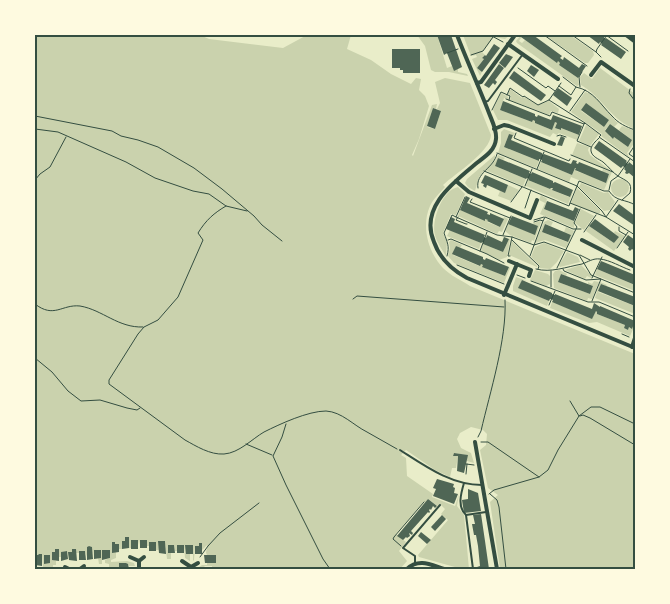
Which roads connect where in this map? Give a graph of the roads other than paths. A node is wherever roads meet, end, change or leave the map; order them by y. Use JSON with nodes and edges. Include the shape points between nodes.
{"nodes":[{"id":1,"x":457,"y":35,"type":"edge"},
{"id":2,"x":515,"y":35,"type":"edge"},
{"id":3,"x":627,"y":35,"type":"edge"},
{"id":4,"x":635,"y":41,"type":"edge"},
{"id":5,"x":508,"y":44,"type":"junction"},
{"id":6,"x":523,"y":54,"type":"junction"},
{"id":7,"x":591,"y":75,"type":"dead end"},
{"id":8,"x":635,"y":77,"type":"edge"},
{"id":9,"x":561,"y":78,"type":"road end"},
{"id":10,"x":477,"y":83,"type":"junction"},
{"id":11,"x":633,"y":84,"type":"edge"},
{"id":12,"x":484,"y":102,"type":"junction"},
{"id":13,"x":494,"y":128,"type":"junction"},
{"id":14,"x":554,"y":144,"type":"dead end"},
{"id":15,"x":456,"y":181,"type":"junction"},
{"id":16,"x":537,"y":200,"type":"dead end"},
{"id":17,"x":582,"y":240,"type":"dead end"},
{"id":18,"x":510,"y":261,"type":"dead end"},
{"id":19,"x":516,"y":261,"type":"junction"},
{"id":20,"x":635,"y":267,"type":"edge"},
{"id":21,"x":529,"y":276,"type":"dead end"},
{"id":22,"x":504,"y":295,"type":"junction"},
{"id":23,"x":635,"y":338,"type":"edge"},
{"id":24,"x":633,"y":348,"type":"edge"},
{"id":25,"x":475,"y":442,"type":"road end"},
{"id":26,"x":400,"y":450,"type":"road end"},
{"id":27,"x":464,"y":483,"type":"junction"},
{"id":28,"x":483,"y":484,"type":"junction"},
{"id":29,"x":440,"y":505,"type":"dead end"},
{"id":30,"x":488,"y":512,"type":"junction"},
{"id":31,"x":466,"y":515,"type":"junction"},
{"id":32,"x":130,"y":557,"type":"dead end"},
{"id":33,"x":144,"y":557,"type":"dead end"},
{"id":34,"x":139,"y":561,"type":"junction"},
{"id":35,"x":182,"y":561,"type":"dead end"},
{"id":36,"x":198,"y":562,"type":"road end"},
{"id":37,"x":415,"y":563,"type":"junction"},
{"id":38,"x":191,"y":568,"type":"edge"},
{"id":39,"x":139,"y":569,"type":"edge"},
{"id":40,"x":407,"y":569,"type":"edge"},
{"id":41,"x":444,"y":569,"type":"edge"},
{"id":42,"x":473,"y":569,"type":"edge"},
{"id":43,"x":497,"y":569,"type":"edge"}],
"edges":[{"from":1,"to":10,"type":"street"},
{"from":2,"to":5,"type":"street"},
{"from":3,"to":4,"type":"main road"},
{"from":5,"to":6,"type":"street"},
{"from":5,"to":10,"type":"street","via":[[481,82]]},
{"from":6,"to":9,"type":"street"},
{"from":6,"to":12,"type":"lane"},
{"from":7,"to":11,"type":"street","via":[[601,62]]},
{"from":8,"to":11,"type":"street"},
{"from":10,"to":12,"type":"street"},
{"from":12,"to":13,"type":"street"},
{"from":13,"to":14,"type":"street","via":[[509,126]]},
{"from":13,"to":15,"type":"street","via":[[496,137],[492,150]]},
{"from":15,"to":16,"type":"street","via":[[468,192],[531,220]]},
{"from":15,"to":22,"type":"street","via":[[433,210],[430,231],[435,246],[460,275]]},
{"from":17,"to":20,"type":"street"},
{"from":18,"to":19,"type":"street"},
{"from":19,"to":21,"type":"street","via":[[531,270]]},
{"from":19,"to":22,"type":"street"},
{"from":22,"to":24,"type":"street"},
{"from":23,"to":24,"type":"street"},
{"from":25,"to":28,"type":"street"},
{"from":26,"to":27,"type":"lane","via":[[430,470]]},
{"from":27,"to":28,"type":"lane"},
{"from":27,"to":31,"type":"lane","via":[[460,497],[461,510]]},
{"from":28,"to":30,"type":"street"},
{"from":29,"to":37,"type":"lane","via":[[403,548],[415,556]]},
{"from":30,"to":31,"type":"lane"},
{"from":30,"to":43,"type":"street"},
{"from":31,"to":42,"type":"lane"},
{"from":32,"to":34,"type":"street"},
{"from":33,"to":34,"type":"street"},
{"from":34,"to":39,"type":"street"},
{"from":35,"to":38,"type":"street"},
{"from":36,"to":38,"type":"street"},
{"from":37,"to":40,"type":"street"},
{"from":37,"to":41,"type":"street"}]}
